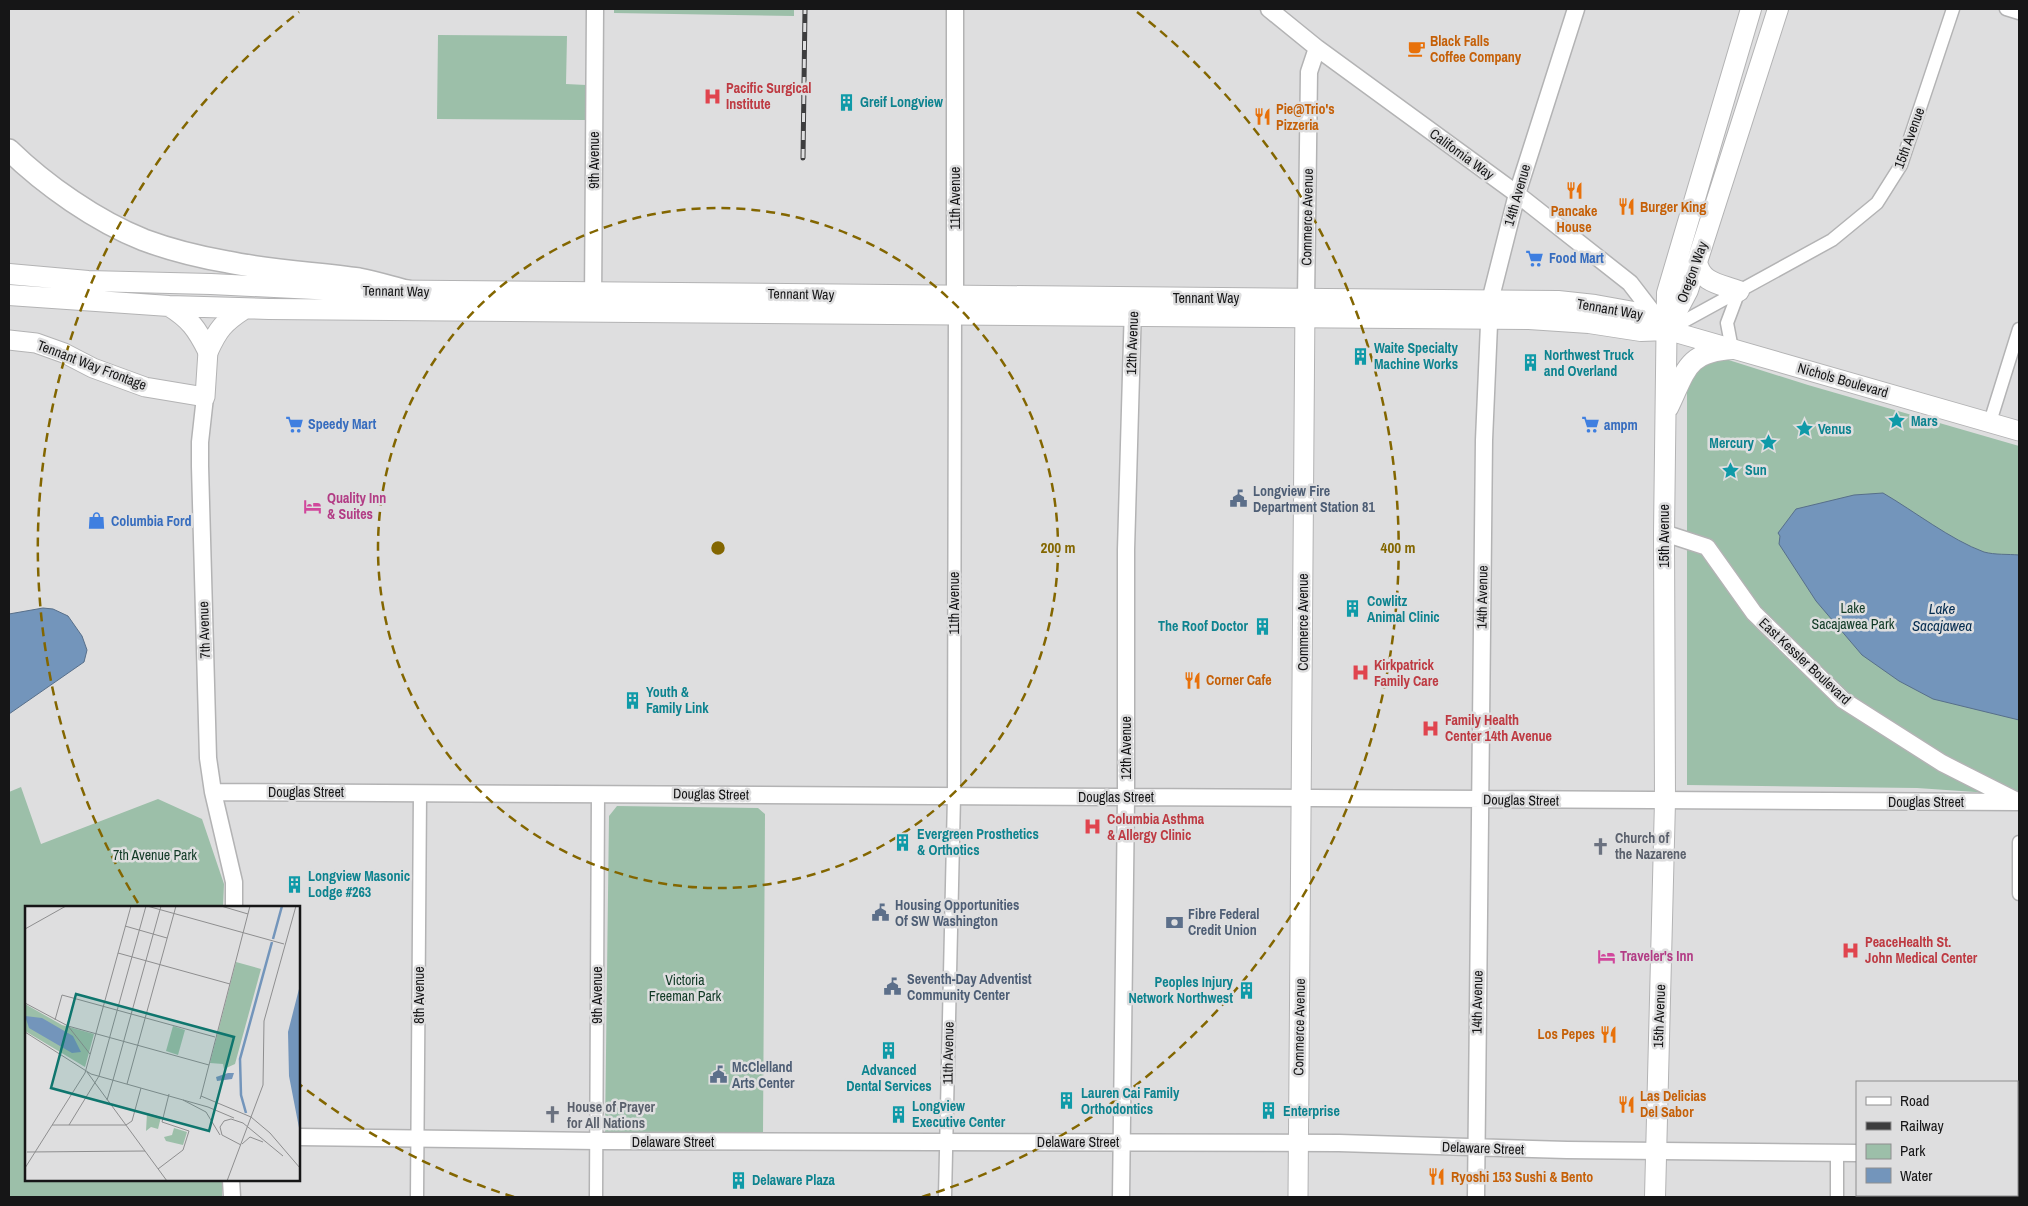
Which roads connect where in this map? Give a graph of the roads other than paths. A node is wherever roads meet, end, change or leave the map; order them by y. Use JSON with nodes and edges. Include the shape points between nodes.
{"nodes":[{"id":1,"x":595,"y":9,"type":"edge"},
{"id":2,"x":955,"y":9,"type":"edge"},
{"id":3,"x":1269,"y":9,"type":"edge"},
{"id":4,"x":1576,"y":9,"type":"edge"},
{"id":5,"x":1752,"y":9,"type":"edge"},
{"id":6,"x":1778,"y":9,"type":"edge"},
{"id":7,"x":1953,"y":9,"type":"edge"},
{"id":8,"x":2006,"y":9,"type":"edge"},
{"id":9,"x":2019,"y":13,"type":"edge"},
{"id":10,"x":1317,"y":48,"type":"junction"},
{"id":11,"x":9,"y":150,"type":"edge"},
{"id":12,"x":1517,"y":194,"type":"junction"},
{"id":13,"x":1697,"y":261,"type":"junction"},
{"id":14,"x":9,"y":274,"type":"edge"},
{"id":15,"x":407,"y":291,"type":"junction"},
{"id":16,"x":1739,"y":291,"type":"junction"},
{"id":17,"x":9,"y":295,"type":"edge"},
{"id":18,"x":593,"y":302,"type":"junction"},
{"id":19,"x":955,"y":305,"type":"junction"},
{"id":20,"x":169,"y":306,"type":"junction"},
{"id":21,"x":1133,"y":307,"type":"junction"},
{"id":22,"x":244,"y":309,"type":"junction"},
{"id":23,"x":1305,"y":309,"type":"junction"},
{"id":24,"x":1490,"y":310,"type":"junction"},
{"id":25,"x":2019,"y":329,"type":"edge"},
{"id":26,"x":1667,"y":330,"type":"junction"},
{"id":27,"x":9,"y":340,"type":"edge"},
{"id":28,"x":1732,"y":348,"type":"junction"},
{"id":29,"x":208,"y":351,"type":"junction"},
{"id":30,"x":205,"y":397,"type":"junction"},
{"id":31,"x":1665,"y":415,"type":"junction"},
{"id":32,"x":1990,"y":422,"type":"junction"},
{"id":33,"x":2019,"y":431,"type":"edge"},
{"id":34,"x":1664,"y":533,"type":"junction"},
{"id":35,"x":213,"y":792,"type":"junction"},
{"id":36,"x":420,"y":793,"type":"junction"},
{"id":37,"x":598,"y":793,"type":"junction"},
{"id":38,"x":954,"y":796,"type":"junction"},
{"id":39,"x":1126,"y":797,"type":"junction"},
{"id":40,"x":1302,"y":797,"type":"junction"},
{"id":41,"x":1479,"y":800,"type":"junction"},
{"id":42,"x":1665,"y":801,"type":"junction"},
{"id":43,"x":2019,"y":802,"type":"edge"},
{"id":44,"x":2019,"y":842,"type":"edge"},
{"id":45,"x":2019,"y":894,"type":"edge"},
{"id":46,"x":234,"y":906,"type":"edge"},
{"id":47,"x":300,"y":1137,"type":"edge"},
{"id":48,"x":418,"y":1139,"type":"junction"},
{"id":49,"x":596,"y":1141,"type":"junction"},
{"id":50,"x":1120,"y":1142,"type":"junction"},
{"id":51,"x":947,"y":1143,"type":"junction"},
{"id":52,"x":1297,"y":1143,"type":"junction"},
{"id":53,"x":1476,"y":1148,"type":"junction"},
{"id":54,"x":1655,"y":1151,"type":"junction"},
{"id":55,"x":1837,"y":1153,"type":"junction"},
{"id":56,"x":1856,"y":1153,"type":"edge"},
{"id":57,"x":232,"y":1181,"type":"edge"},
{"id":58,"x":232,"y":1197,"type":"edge"},
{"id":59,"x":417,"y":1197,"type":"edge"},
{"id":60,"x":596,"y":1197,"type":"edge"},
{"id":61,"x":946,"y":1197,"type":"edge"},
{"id":62,"x":1121,"y":1197,"type":"edge"},
{"id":63,"x":1298,"y":1197,"type":"edge"},
{"id":64,"x":1476,"y":1197,"type":"edge"},
{"id":65,"x":1654,"y":1197,"type":"edge"},
{"id":66,"x":1837,"y":1197,"type":"edge"}],
"edges":[{"from":1,"to":18,"type":"street","name":"9th Avenue"},
{"from":2,"to":19,"type":"street","name":"11th Avenue"},
{"from":3,"to":10,"type":"street","name":"California Way"},
{"from":4,"to":12,"type":"street","name":"14th Avenue"},
{"from":5,"to":26,"type":"main road","name":"Oregon Way","via":[[1667,293]]},
{"from":6,"to":13,"type":"main road","name":"Oregon Way"},
{"from":7,"to":16,"type":"street","name":"15th Avenue","via":[[1902,165],[1877,203],[1832,240]]},
{"from":8,"to":9,"type":"street"},
{"from":10,"to":12,"type":"street","name":"California Way"},
{"from":10,"to":23,"type":"street","name":"Commerce Avenue","via":[[1309,72]]},
{"from":11,"to":15,"type":"highway","via":[[32,172],[69,197],[143,240],[229,263],[360,279]]},
{"from":12,"to":24,"type":"street","name":"14th Avenue"},
{"from":12,"to":26,"type":"street","name":"California Way","via":[[1630,283]]},
{"from":13,"to":16,"type":"main road","via":[[1700,274],[1708,280]]},
{"from":13,"to":26,"type":"main road","name":"Oregon Way","via":[[1688,290]]},
{"from":14,"to":15,"type":"main road","name":"Tennant Way","via":[[88,281]]},
{"from":15,"to":18,"type":"main road","name":"Tennant Way"},
{"from":16,"to":26,"type":"street","name":"15th Avenue"},
{"from":16,"to":28,"type":"street","via":[[1727,323]]},
{"from":17,"to":20,"type":"main road","name":"Tennant Way"},
{"from":18,"to":19,"type":"main road","name":"Tennant Way"},
{"from":18,"to":22,"type":"main road","name":"Tennant Way"},
{"from":19,"to":21,"type":"main road","name":"Tennant Way"},
{"from":19,"to":38,"type":"street","name":"11th Avenue"},
{"from":20,"to":22,"type":"main road","name":"Tennant Way"},
{"from":20,"to":29,"type":"main road","via":[[194,326]]},
{"from":21,"to":23,"type":"main road","name":"Tennant Way"},
{"from":21,"to":39,"type":"street","name":"12th Avenue","via":[[1126,550]]},
{"from":22,"to":29,"type":"main road","via":[[225,321]]},
{"from":23,"to":24,"type":"main road","name":"Tennant Way"},
{"from":23,"to":40,"type":"main road","name":"Commerce Avenue"},
{"from":24,"to":26,"type":"main road","name":"Tennant Way","via":[[1558,301],[1603,306],[1645,314]]},
{"from":24,"to":41,"type":"street","name":"14th Avenue","via":[[1484,423]]},
{"from":25,"to":32,"type":"street"},
{"from":26,"to":28,"type":"main road","name":"Nichols Boulevard"},
{"from":26,"to":31,"type":"main road","name":"15th Avenue"},
{"from":27,"to":30,"type":"main road","name":"Tennant Way Frontage","via":[[36,343],[145,387]]},
{"from":28,"to":31,"type":"main road","via":[[1706,352],[1689,364]]},
{"from":28,"to":32,"type":"main road","name":"Nichols Boulevard"},
{"from":29,"to":30,"type":"main road","name":"7th Avenue"},
{"from":30,"to":35,"type":"street","name":"7th Avenue","via":[[200,473],[208,758]]},
{"from":31,"to":34,"type":"main road","name":"15th Avenue"},
{"from":32,"to":33,"type":"main road","name":"Nichols Boulevard"},
{"from":34,"to":42,"type":"main road","name":"15th Avenue"},
{"from":34,"to":43,"type":"street","name":"East Kessler Boulevard","via":[[1707,547],[1754,613],[1843,700],[1942,763]]},
{"from":35,"to":36,"type":"street","name":"Douglas Street"},
{"from":35,"to":46,"type":"street","name":"7th Avenue","via":[[234,882]]},
{"from":36,"to":37,"type":"street","name":"Douglas Street"},
{"from":36,"to":48,"type":"street","name":"8th Avenue"},
{"from":37,"to":38,"type":"street","name":"Douglas Street"},
{"from":37,"to":49,"type":"street","name":"9th Avenue"},
{"from":38,"to":39,"type":"street","name":"Douglas Street"},
{"from":38,"to":51,"type":"street","name":"11th Avenue"},
{"from":39,"to":40,"type":"street","name":"Douglas Street"},
{"from":39,"to":50,"type":"street","name":"12th Avenue"},
{"from":40,"to":41,"type":"street","name":"Douglas Street"},
{"from":40,"to":52,"type":"main road","name":"Commerce Avenue"},
{"from":41,"to":42,"type":"street","name":"Douglas Street"},
{"from":41,"to":53,"type":"street","name":"14th Avenue"},
{"from":42,"to":43,"type":"street","name":"Douglas Street"},
{"from":42,"to":54,"type":"main road","name":"15th Avenue"},
{"from":44,"to":45,"type":"street"},
{"from":47,"to":48,"type":"street","name":"Delaware Street"},
{"from":48,"to":49,"type":"street","name":"Delaware Street"},
{"from":48,"to":59,"type":"street","name":"8th Avenue"},
{"from":49,"to":51,"type":"street","name":"Delaware Street"},
{"from":49,"to":60,"type":"street","name":"9th Avenue"},
{"from":50,"to":51,"type":"street","name":"Delaware Street"},
{"from":50,"to":52,"type":"street","name":"Delaware Street"},
{"from":50,"to":62,"type":"street","name":"12th Avenue"},
{"from":51,"to":61,"type":"street","name":"11th Avenue"},
{"from":52,"to":53,"type":"street","name":"Delaware Street"},
{"from":52,"to":63,"type":"main road","name":"Commerce Avenue"},
{"from":53,"to":54,"type":"street","name":"Delaware Street"},
{"from":53,"to":64,"type":"street","name":"14th Avenue"},
{"from":54,"to":55,"type":"street","name":"Delaware Street"},
{"from":54,"to":65,"type":"main road","name":"15th Avenue"},
{"from":55,"to":56,"type":"street","name":"Delaware Street"},
{"from":55,"to":66,"type":"street"},
{"from":57,"to":58,"type":"street"}]}
